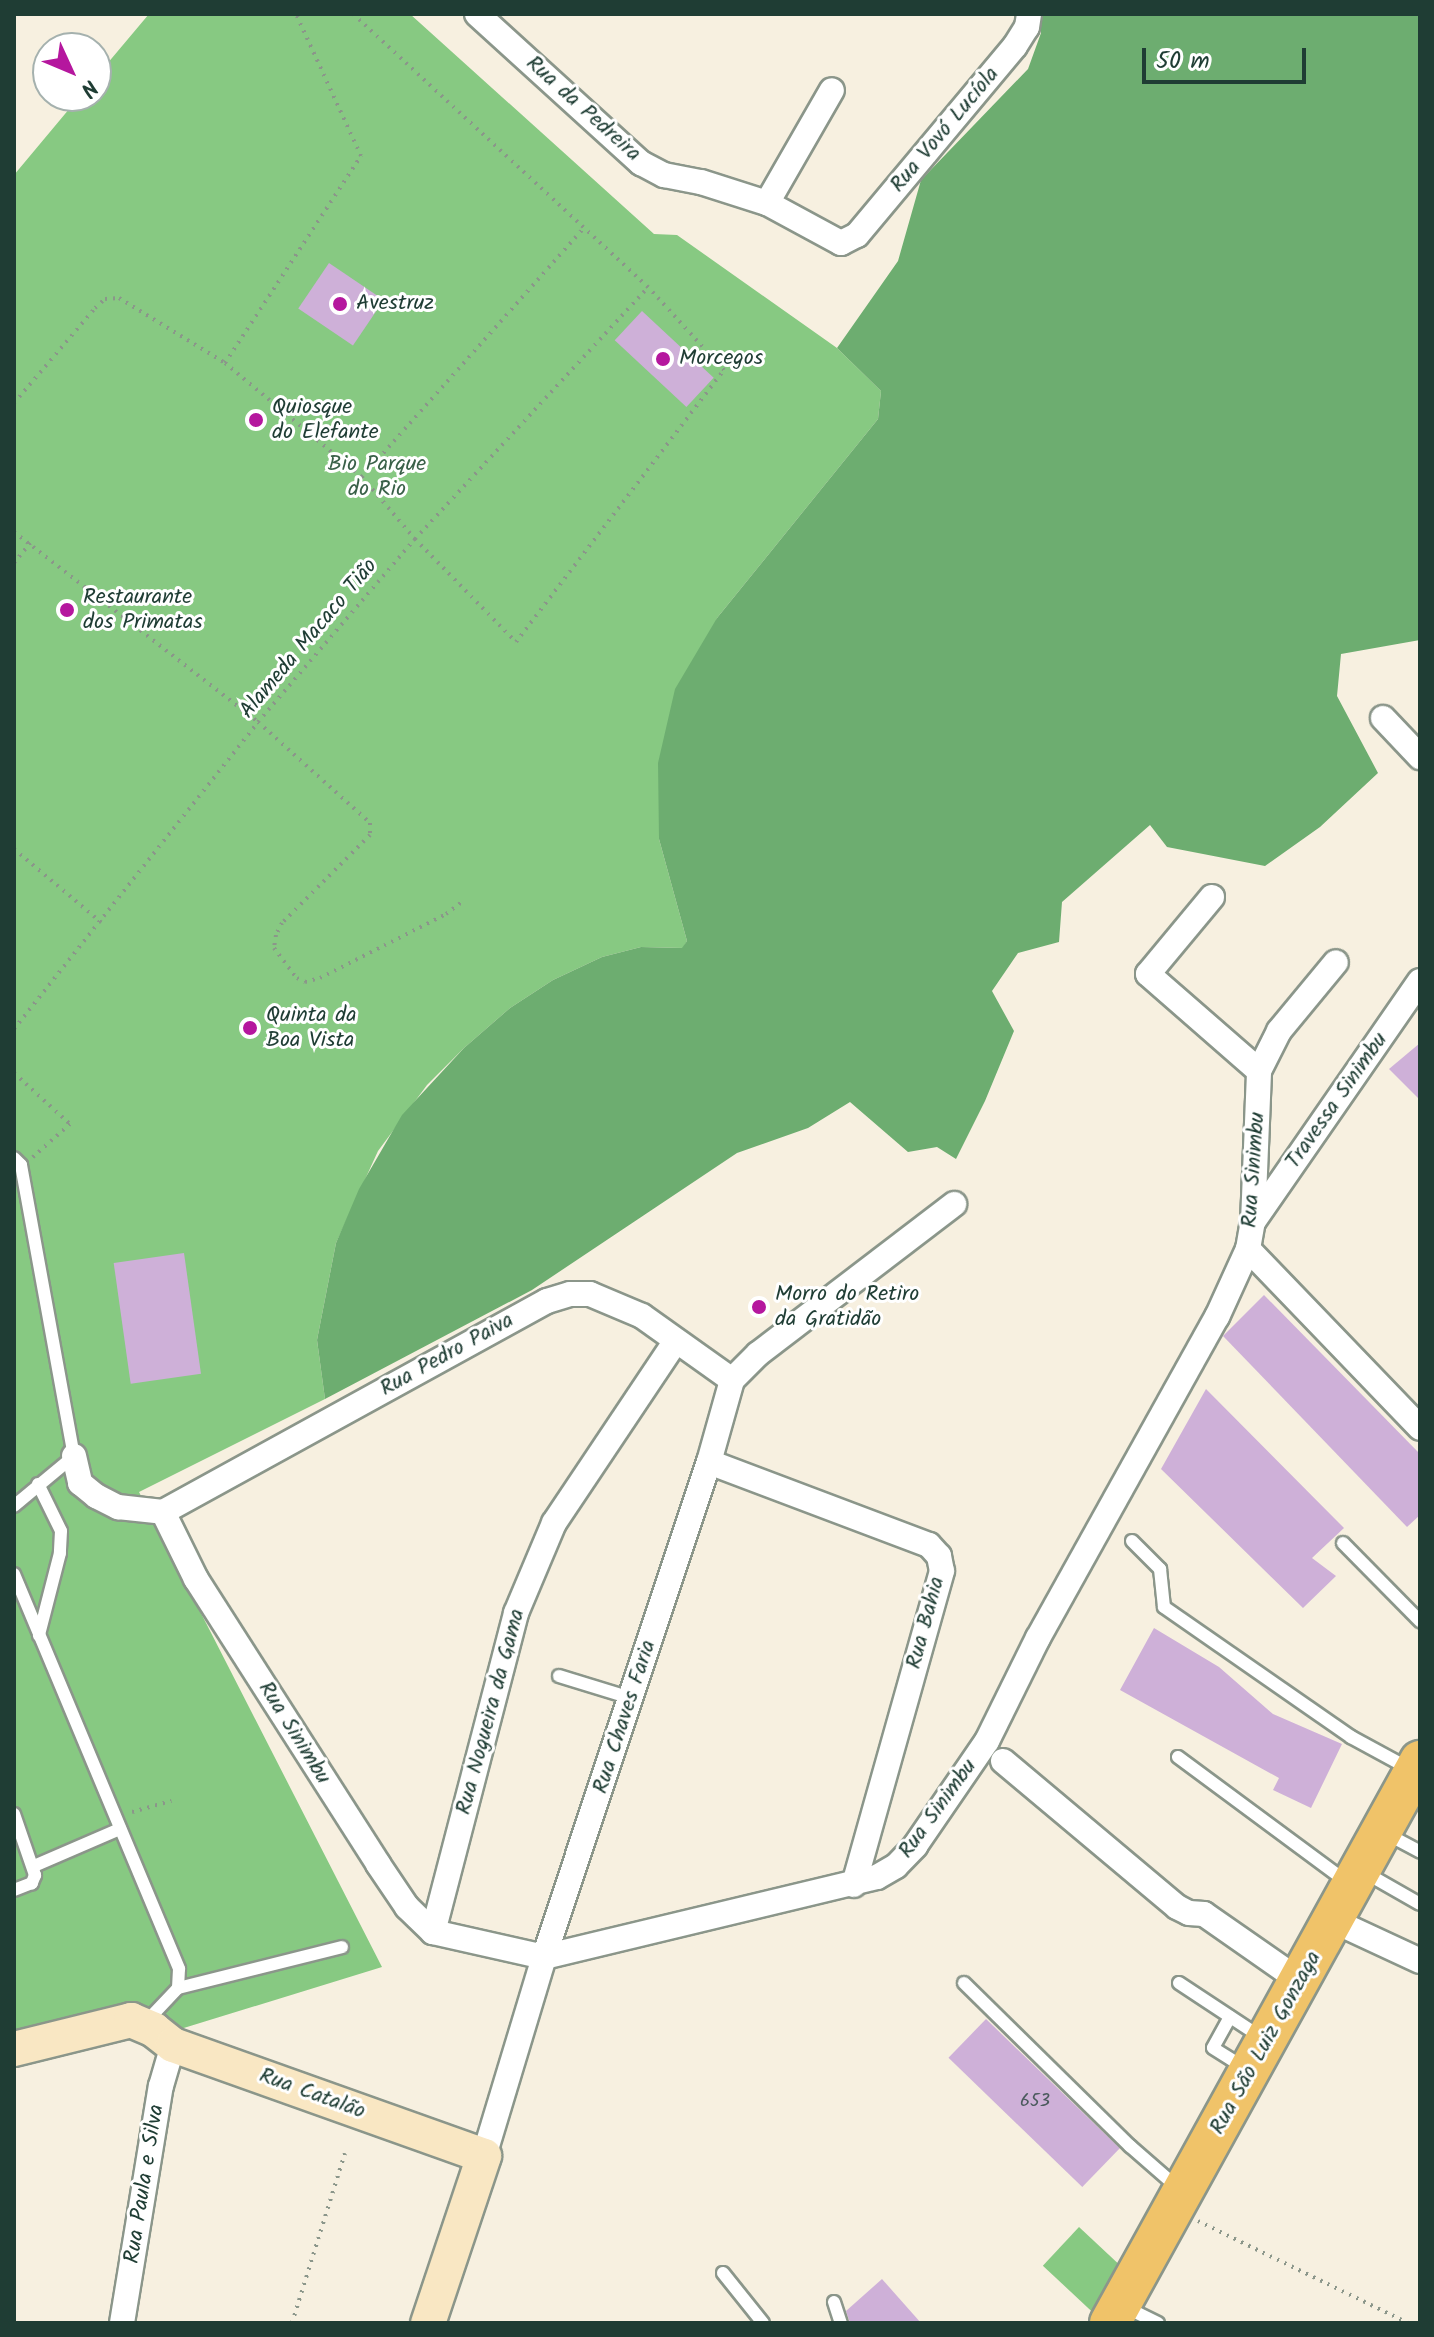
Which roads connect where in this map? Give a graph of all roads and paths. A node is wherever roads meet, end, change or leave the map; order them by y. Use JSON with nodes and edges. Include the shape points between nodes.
{"nodes":[{"id":1,"x":296,"y":14,"type":"edge"},
{"id":2,"x":353,"y":14,"type":"edge"},
{"id":3,"x":477,"y":14,"type":"edge"},
{"id":4,"x":1029,"y":14,"type":"edge"},
{"id":5,"x":832,"y":90,"type":"dead end"},
{"id":6,"x":767,"y":203,"type":"junction"},
{"id":7,"x":584,"y":228,"type":"junction"},
{"id":8,"x":851,"y":240,"type":"joint"},
{"id":9,"x":648,"y":287,"type":"junction"},
{"id":10,"x":225,"y":363,"type":"junction"},
{"id":11,"x":14,"y":403,"type":"edge"},
{"id":12,"x":362,"y":477,"type":"junction"},
{"id":13,"x":14,"y":532,"type":"edge"},
{"id":14,"x":415,"y":539,"type":"junction"},
{"id":15,"x":30,"y":543,"type":"junction"},
{"id":16,"x":14,"y":563,"type":"edge"},
{"id":17,"x":1383,"y":718,"type":"dead end"},
{"id":18,"x":258,"y":722,"type":"junction"},
{"id":19,"x":1420,"y":757,"type":"edge"},
{"id":20,"x":14,"y":849,"type":"edge"},
{"id":21,"x":1212,"y":897,"type":"dead end"},
{"id":22,"x":462,"y":902,"type":"dead end"},
{"id":23,"x":102,"y":923,"type":"junction"},
{"id":24,"x":1336,"y":962,"type":"dead end"},
{"id":25,"x":1420,"y":981,"type":"edge"},
{"id":26,"x":14,"y":1029,"type":"edge"},
{"id":27,"x":1259,"y":1071,"type":"junction"},
{"id":28,"x":14,"y":1073,"type":"edge"},
{"id":29,"x":18,"y":1162,"type":"edge"},
{"id":30,"x":954,"y":1204,"type":"dead end"},
{"id":31,"x":1253,"y":1222,"type":"junction"},
{"id":32,"x":1248,"y":1249,"type":"junction"},
{"id":33,"x":676,"y":1341,"type":"junction"},
{"id":34,"x":732,"y":1380,"type":"junction"},
{"id":35,"x":1420,"y":1428,"type":"edge"},
{"id":36,"x":74,"y":1456,"type":"junction"},
{"id":37,"x":709,"y":1462,"type":"junction"},
{"id":38,"x":38,"y":1484,"type":"junction"},
{"id":39,"x":14,"y":1506,"type":"edge"},
{"id":40,"x":163,"y":1512,"type":"junction"},
{"id":41,"x":1132,"y":1541,"type":"dead end"},
{"id":42,"x":1343,"y":1543,"type":"dead end"},
{"id":43,"x":14,"y":1574,"type":"edge"},
{"id":44,"x":1420,"y":1621,"type":"edge"},
{"id":45,"x":39,"y":1635,"type":"junction"},
{"id":46,"x":559,"y":1676,"type":"dead end"},
{"id":47,"x":631,"y":1698,"type":"junction"},
{"id":48,"x":1178,"y":1757,"type":"dead end"},
{"id":49,"x":1003,"y":1761,"type":"dead end"},
{"id":50,"x":1417,"y":1766,"type":"edge"},
{"id":51,"x":171,"y":1801,"type":"dead end"},
{"id":52,"x":14,"y":1814,"type":"edge"},
{"id":53,"x":114,"y":1816,"type":"junction"},
{"id":54,"x":120,"y":1829,"type":"junction"},
{"id":55,"x":1382,"y":1831,"type":"junction"},
{"id":56,"x":1420,"y":1852,"type":"edge"},
{"id":57,"x":34,"y":1866,"type":"junction"},
{"id":58,"x":854,"y":1885,"type":"junction"},
{"id":59,"x":14,"y":1890,"type":"edge"},
{"id":60,"x":1349,"y":1893,"type":"junction"},
{"id":61,"x":1420,"y":1904,"type":"edge"},
{"id":62,"x":433,"y":1932,"type":"junction"},
{"id":63,"x":342,"y":1947,"type":"dead end"},
{"id":64,"x":544,"y":1957,"type":"junction"},
{"id":65,"x":1420,"y":1961,"type":"edge"},
{"id":66,"x":1300,"y":1981,"type":"junction"},
{"id":67,"x":964,"y":1983,"type":"dead end"},
{"id":68,"x":1179,"y":1983,"type":"dead end"},
{"id":69,"x":178,"y":1988,"type":"junction"},
{"id":70,"x":1230,"y":2017,"type":"junction"},
{"id":71,"x":144,"y":2025,"type":"junction"},
{"id":72,"x":173,"y":2045,"type":"junction"},
{"id":73,"x":14,"y":2049,"type":"edge"},
{"id":74,"x":1259,"y":2056,"type":"junction"},
{"id":75,"x":345,"y":2153,"type":"dead end"},
{"id":76,"x":484,"y":2156,"type":"junction"},
{"id":77,"x":1178,"y":2200,"type":"junction"},
{"id":78,"x":723,"y":2273,"type":"dead end"},
{"id":79,"x":834,"y":2302,"type":"dead end"},
{"id":80,"x":1115,"y":2314,"type":"edge"},
{"id":81,"x":122,"y":2323,"type":"edge"},
{"id":82,"x":292,"y":2323,"type":"edge"},
{"id":83,"x":428,"y":2323,"type":"edge"},
{"id":84,"x":763,"y":2323,"type":"edge"},
{"id":85,"x":841,"y":2323,"type":"edge"},
{"id":86,"x":1158,"y":2323,"type":"edge"},
{"id":87,"x":1408,"y":2323,"type":"edge"}],
"edges":[{"from":1,"to":10,"type":"path","via":[[361,156]]},
{"from":2,"to":7,"type":"path"},
{"from":3,"to":6,"type":"street","name":"Rua da Pedreira","via":[[641,163],[664,175]]},
{"from":4,"to":8,"type":"street","name":"Rua Vovó Lucíola","via":[[1015,46]]},
{"from":5,"to":6,"type":"street"},
{"from":6,"to":8,"type":"street","name":"Rua da Pedreira","via":[[826,237],[841,243]]},
{"from":7,"to":9,"type":"path"},
{"from":7,"to":12,"type":"path"},
{"from":9,"to":14,"type":"path","name":"Alameda Macaco Tião"},
{"from":9,"to":14,"type":"path","via":[[724,370],[516,642]]},
{"from":10,"to":11,"type":"path","via":[[119,298],[105,299]]},
{"from":10,"to":12,"type":"path"},
{"from":12,"to":14,"type":"path"},
{"from":13,"to":15,"type":"path"},
{"from":14,"to":18,"type":"path","name":"Alameda Macaco Tião"},
{"from":15,"to":16,"type":"path"},
{"from":15,"to":18,"type":"path"},
{"from":17,"to":19,"type":"street"},
{"from":18,"to":22,"type":"path","via":[[370,823],[370,835],[276,935],[274,948],[297,978],[320,978]]},
{"from":18,"to":23,"type":"path","name":"Alameda Macaco Tião"},
{"from":20,"to":23,"type":"path"},
{"from":21,"to":27,"type":"street","via":[[1148,974]]},
{"from":23,"to":26,"type":"path","name":"Alameda Macaco Tião"},
{"from":24,"to":27,"type":"street","name":"Rua Sinimbu","via":[[1279,1031]]},
{"from":25,"to":31,"type":"street","name":"Travessa Sinimbu"},
{"from":27,"to":31,"type":"street","name":"Rua Sinimbu"},
{"from":28,"to":29,"type":"path","via":[[70,1124],[44,1150]]},
{"from":29,"to":36,"type":"lane"},
{"from":30,"to":34,"type":"street","name":"Rua Chaves Faria","via":[[758,1354]]},
{"from":31,"to":32,"type":"street","name":"Rua Sinimbu"},
{"from":32,"to":35,"type":"street"},
{"from":32,"to":58,"type":"street","name":"Rua Sinimbu","via":[[1217,1317],[1038,1638],[987,1741],[915,1846],[896,1866]]},
{"from":33,"to":34,"type":"street","name":"Rua Pedro Paiva"},
{"from":33,"to":40,"type":"street","name":"Rua Pedro Paiva","via":[[642,1316],[590,1294],[547,1301]]},
{"from":33,"to":62,"type":"street","name":"Rua Nogueira da Gama","via":[[554,1523],[516,1613]]},
{"from":34,"to":37,"type":"street","name":"Rua Chaves Faria"},
{"from":36,"to":38,"type":"lane"},
{"from":36,"to":40,"type":"street","via":[[80,1483],[96,1496],[118,1507]]},
{"from":37,"to":47,"type":"street","name":"Rua Chaves Faria"},
{"from":37,"to":58,"type":"street","name":"Rua Bahia","via":[[929,1545],[939,1556],[942,1571]]},
{"from":38,"to":39,"type":"lane"},
{"from":38,"to":45,"type":"lane","via":[[61,1531]]},
{"from":40,"to":62,"type":"street","name":"Rua Sinimbu","via":[[196,1579],[378,1864],[407,1907]]},
{"from":41,"to":50,"type":"lane","via":[[1160,1569],[1164,1607],[1351,1737]]},
{"from":42,"to":44,"type":"lane"},
{"from":43,"to":45,"type":"lane"},
{"from":45,"to":53,"type":"lane"},
{"from":46,"to":47,"type":"lane"},
{"from":47,"to":64,"type":"street","name":"Rua Chaves Faria"},
{"from":48,"to":60,"type":"lane"},
{"from":49,"to":66,"type":"street","via":[[1177,1907],[1204,1914]]},
{"from":50,"to":55,"type":"main road","name":"Rua São Luiz Gonzaga"},
{"from":51,"to":53,"type":"path"},
{"from":52,"to":57,"type":"lane"},
{"from":53,"to":54,"type":"lane"},
{"from":54,"to":57,"type":"lane"},
{"from":54,"to":69,"type":"lane","via":[[179,1969]]},
{"from":55,"to":56,"type":"lane"},
{"from":55,"to":60,"type":"main road","name":"Rua São Luiz Gonzaga"},
{"from":57,"to":59,"type":"lane","via":[[32,1883]]},
{"from":58,"to":64,"type":"street","name":"Rua Sinimbu"},
{"from":60,"to":61,"type":"lane"},
{"from":60,"to":65,"type":"street"},
{"from":60,"to":66,"type":"main road","name":"Rua São Luiz Gonzaga"},
{"from":62,"to":64,"type":"street","name":"Rua Sinimbu"},
{"from":63,"to":69,"type":"lane"},
{"from":64,"to":76,"type":"street","name":"Rua Chaves Faria"},
{"from":66,"to":74,"type":"main road","name":"Rua São Luiz Gonzaga"},
{"from":67,"to":77,"type":"lane"},
{"from":68,"to":70,"type":"lane"},
{"from":69,"to":71,"type":"lane"},
{"from":70,"to":74,"type":"lane"},
{"from":70,"to":74,"type":"lane","via":[[1213,2048]]},
{"from":71,"to":72,"type":"main road","name":"Rua Catalão"},
{"from":71,"to":73,"type":"main road","via":[[122,2021]]},
{"from":72,"to":76,"type":"main road","name":"Rua Catalão"},
{"from":72,"to":81,"type":"street","name":"Rua Paula e Silva","via":[[161,2086]]},
{"from":74,"to":77,"type":"main road","name":"Rua São Luiz Gonzaga"},
{"from":75,"to":82,"type":"path"},
{"from":76,"to":83,"type":"main road","name":"Rua Chaves Faria"},
{"from":77,"to":80,"type":"main road","name":"Rua São Luiz Gonzaga"},
{"from":77,"to":87,"type":"path"},
{"from":78,"to":84,"type":"lane"},
{"from":79,"to":85,"type":"lane"},
{"from":80,"to":86,"type":"lane"}]}
